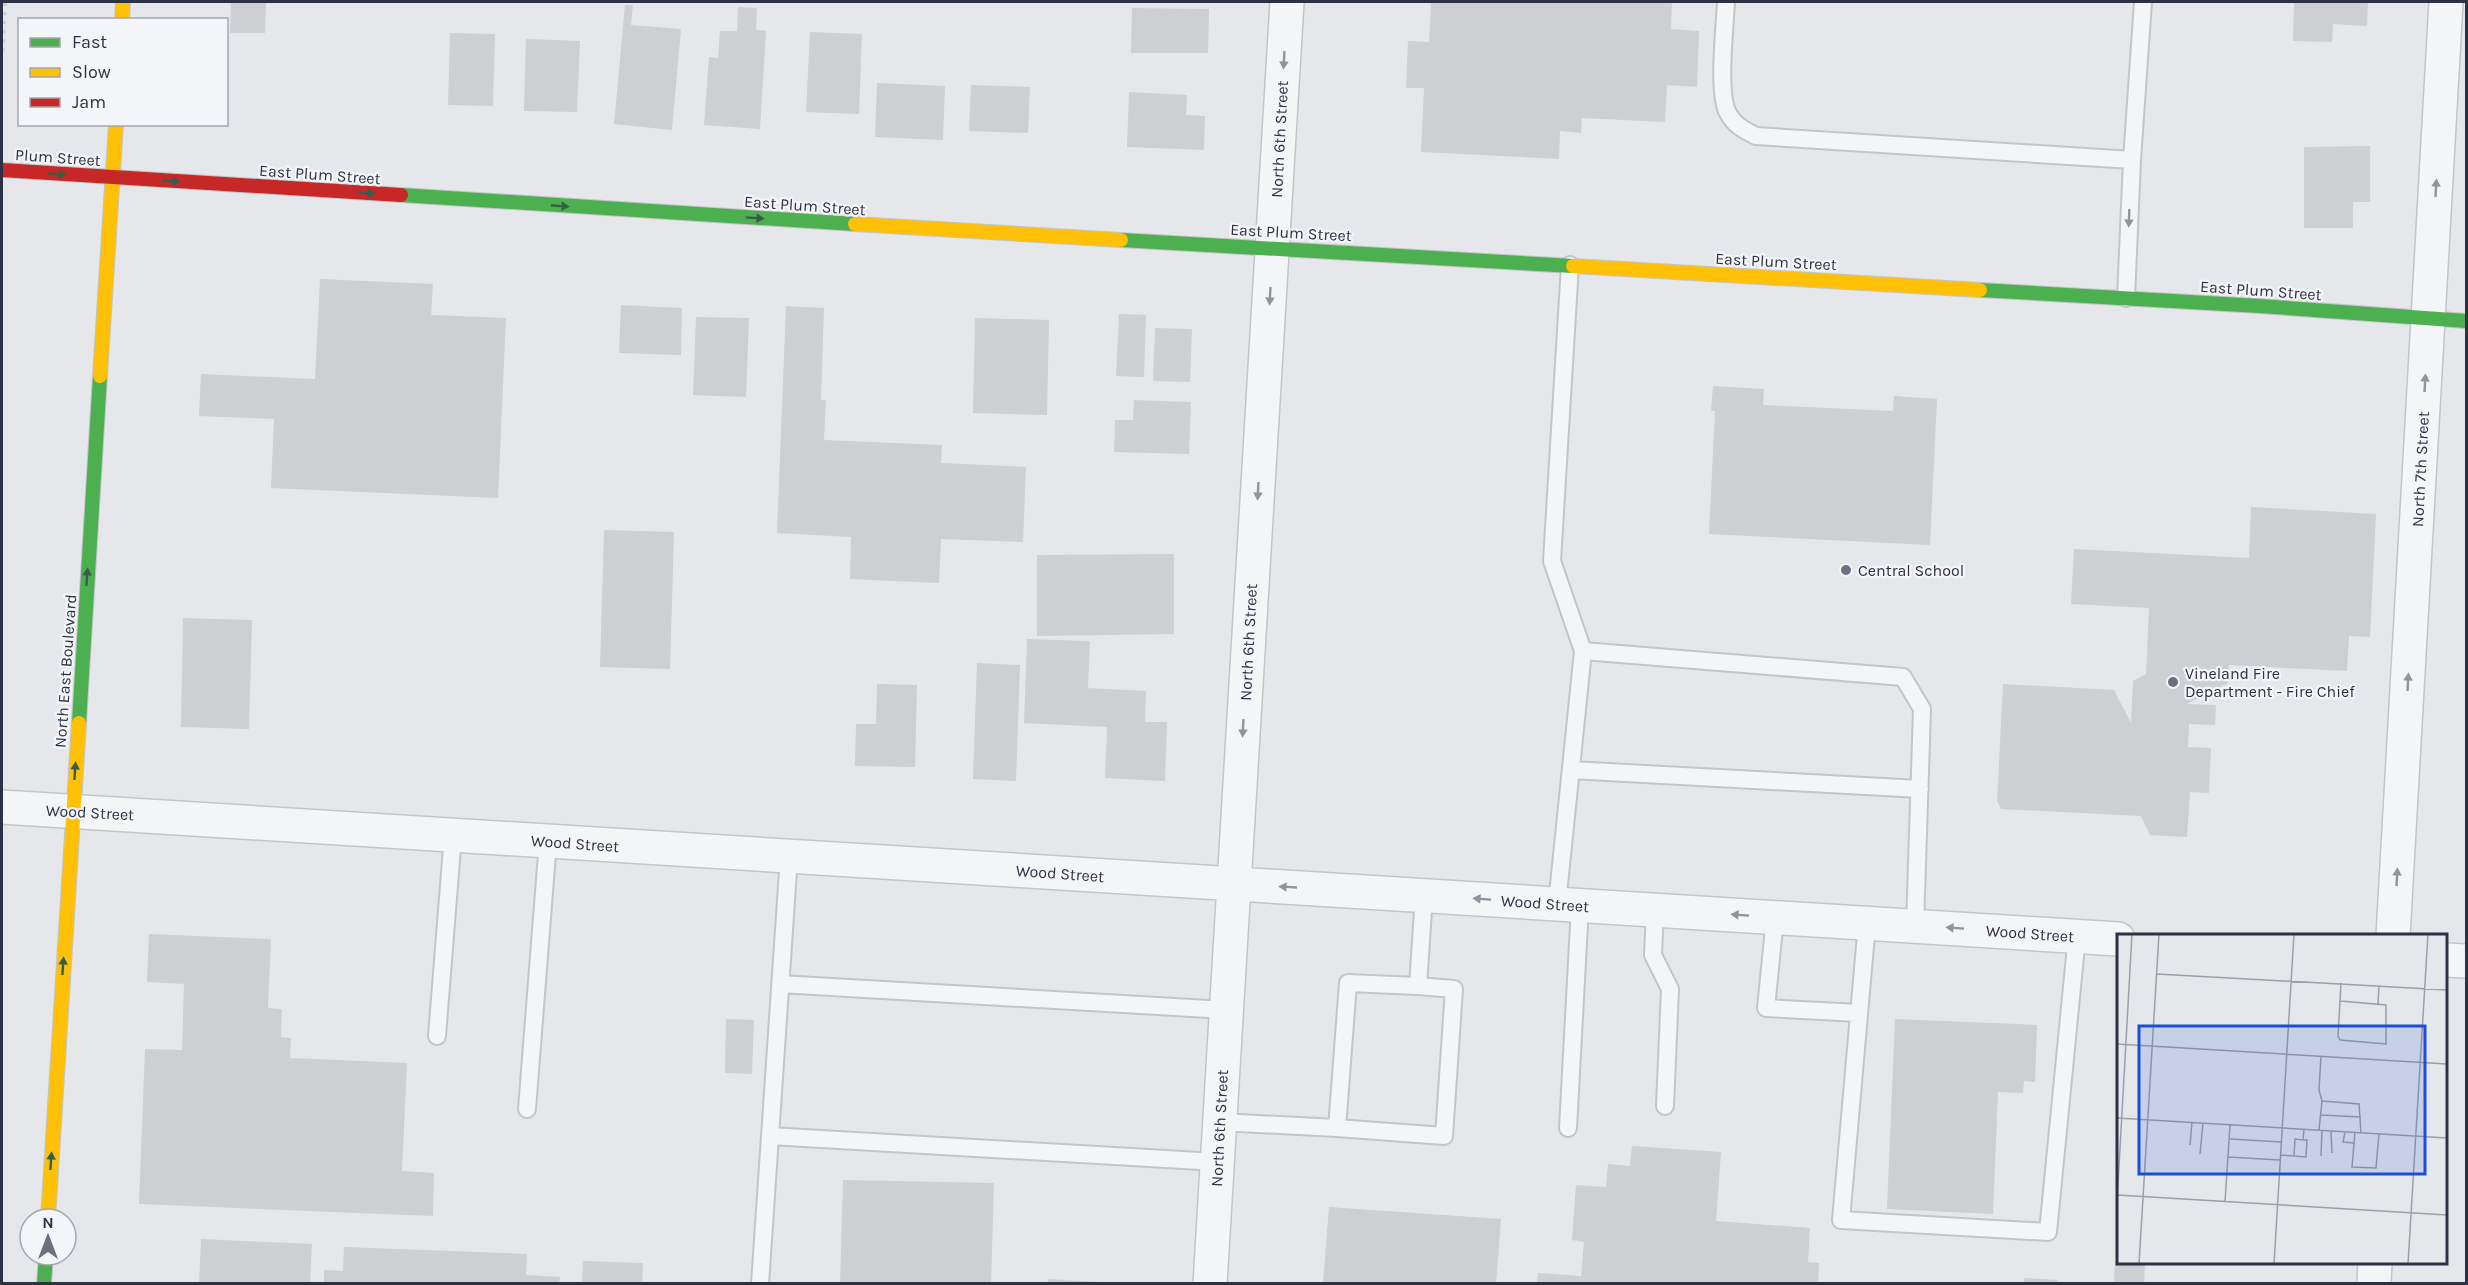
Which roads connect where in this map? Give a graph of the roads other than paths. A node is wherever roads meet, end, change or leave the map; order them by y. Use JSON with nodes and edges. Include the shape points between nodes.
{"nodes":[{"id":1,"x":123,"y":2,"type":"edge"},
{"id":2,"x":1287,"y":2,"type":"edge"},
{"id":3,"x":1726,"y":2,"type":"edge"},
{"id":4,"x":2143,"y":2,"type":"edge"},
{"id":5,"x":2446,"y":2,"type":"edge"},
{"id":6,"x":122,"y":18,"type":"edge"},
{"id":7,"x":116,"y":126,"type":"edge"},
{"id":8,"x":2132,"y":160,"type":"junction"},
{"id":9,"x":2,"y":170,"type":"edge"},
{"id":10,"x":112,"y":177,"type":"junction"},
{"id":11,"x":1273,"y":248,"type":"junction"},
{"id":12,"x":1570,"y":265,"type":"junction"},
{"id":13,"x":2126,"y":298,"type":"junction"},
{"id":14,"x":2428,"y":318,"type":"junction"},
{"id":15,"x":2466,"y":321,"type":"edge"},
{"id":16,"x":1583,"y":651,"type":"junction"},
{"id":17,"x":1571,"y":770,"type":"junction"},
{"id":18,"x":1920,"y":789,"type":"junction"},
{"id":19,"x":2,"y":807,"type":"edge"},
{"id":20,"x":73,"y":811,"type":"junction"},
{"id":21,"x":453,"y":835,"type":"junction"},
{"id":22,"x":548,"y":841,"type":"junction"},
{"id":23,"x":789,"y":856,"type":"junction"},
{"id":24,"x":1234,"y":884,"type":"junction"},
{"id":25,"x":1424,"y":896,"type":"junction"},
{"id":26,"x":1569,"y":905,"type":"junction"},
{"id":27,"x":1655,"y":910,"type":"junction"},
{"id":28,"x":1775,"y":918,"type":"junction"},
{"id":29,"x":1868,"y":923,"type":"junction"},
{"id":30,"x":1915,"y":926,"type":"junction"},
{"id":31,"x":2393,"y":934,"type":"edge"},
{"id":32,"x":2077,"y":936,"type":"junction"},
{"id":33,"x":2117,"y":939,"type":"edge"},
{"id":34,"x":2447,"y":960,"type":"edge"},
{"id":35,"x":2466,"y":961,"type":"edge"},
{"id":36,"x":780,"y":984,"type":"junction"},
{"id":37,"x":1418,"y":986,"type":"junction"},
{"id":38,"x":1226,"y":1010,"type":"junction"},
{"id":39,"x":1859,"y":1013,"type":"junction"},
{"id":40,"x":437,"y":1036,"type":"dead end"},
{"id":41,"x":1665,"y":1106,"type":"dead end"},
{"id":42,"x":527,"y":1109,"type":"dead end"},
{"id":43,"x":1220,"y":1122,"type":"junction"},
{"id":44,"x":1337,"y":1128,"type":"junction"},
{"id":45,"x":1568,"y":1128,"type":"dead end"},
{"id":46,"x":770,"y":1136,"type":"junction"},
{"id":47,"x":1217,"y":1162,"type":"junction"},
{"id":48,"x":49,"y":1207,"type":"edge"},
{"id":49,"x":2375,"y":1264,"type":"edge"},
{"id":50,"x":45,"y":1267,"type":"edge"},
{"id":51,"x":44,"y":1284,"type":"edge"},
{"id":52,"x":760,"y":1284,"type":"edge"},
{"id":53,"x":1210,"y":1284,"type":"edge"},
{"id":54,"x":2374,"y":1284,"type":"edge"}],
"edges":[{"from":1,"to":6,"type":"street"},
{"from":2,"to":11,"type":"street","name":"North 6th Street","one_way":true},
{"from":3,"to":8,"type":"lane","via":[[1726,112],[1738,127],[1756,136]]},
{"from":4,"to":8,"type":"lane"},
{"from":14,"to":5,"type":"street","name":"North 7th Street","one_way":true},
{"from":7,"to":10,"type":"street","name":"North East Boulevard"},
{"from":8,"to":13,"type":"lane","one_way":true},
{"from":9,"to":10,"type":"street","name":"Plum Street","one_way":true},
{"from":10,"to":11,"type":"street","name":"East Plum Street","one_way":true},
{"from":20,"to":10,"type":"street","name":"North East Boulevard","one_way":true},
{"from":11,"to":12,"type":"street","name":"East Plum Street"},
{"from":11,"to":24,"type":"street","name":"North 6th Street","one_way":true},
{"from":12,"to":13,"type":"street","name":"East Plum Street"},
{"from":12,"to":16,"type":"lane","via":[[1552,561]]},
{"from":13,"to":14,"type":"street","name":"East Plum Street"},
{"from":14,"to":15,"type":"street","name":"East Plum Street"},
{"from":31,"to":14,"type":"street","name":"North 7th Street","one_way":true},
{"from":16,"to":17,"type":"lane"},
{"from":16,"to":18,"type":"lane","via":[[1903,677],[1922,709]]},
{"from":17,"to":18,"type":"lane"},
{"from":17,"to":26,"type":"lane"},
{"from":18,"to":30,"type":"lane"},
{"from":19,"to":20,"type":"street","name":"Wood Street"},
{"from":20,"to":21,"type":"street","name":"Wood Street"},
{"from":48,"to":20,"type":"street","name":"North East Boulevard","one_way":true},
{"from":21,"to":22,"type":"street","name":"Wood Street"},
{"from":21,"to":40,"type":"lane"},
{"from":22,"to":23,"type":"street","name":"Wood Street"},
{"from":22,"to":42,"type":"lane"},
{"from":23,"to":24,"type":"street","name":"Wood Street"},
{"from":23,"to":36,"type":"lane"},
{"from":25,"to":24,"type":"street","name":"Wood Street","one_way":true},
{"from":24,"to":38,"type":"street","name":"North 6th Street"},
{"from":26,"to":25,"type":"street","name":"Wood Street","one_way":true},
{"from":25,"to":37,"type":"lane"},
{"from":26,"to":27,"type":"street","name":"Wood Street"},
{"from":26,"to":45,"type":"lane"},
{"from":28,"to":27,"type":"street","name":"Wood Street","one_way":true},
{"from":27,"to":41,"type":"lane","via":[[1653,955],[1670,989]]},
{"from":28,"to":29,"type":"street","name":"Wood Street"},
{"from":28,"to":39,"type":"lane","via":[[1766,1008]]},
{"from":29,"to":30,"type":"street","name":"Wood Street"},
{"from":29,"to":39,"type":"lane"},
{"from":32,"to":30,"type":"street","name":"Wood Street","one_way":true},
{"from":32,"to":33,"type":"street","name":"Wood Street"},
{"from":32,"to":39,"type":"lane","via":[[2048,1232],[1841,1220]]},
{"from":34,"to":35,"type":"street"},
{"from":36,"to":38,"type":"lane"},
{"from":36,"to":46,"type":"lane"},
{"from":37,"to":44,"type":"lane","via":[[1348,983]]},
{"from":37,"to":44,"type":"lane","via":[[1454,989],[1443,1136]]},
{"from":38,"to":43,"type":"street","name":"North 6th Street"},
{"from":43,"to":44,"type":"lane"},
{"from":43,"to":47,"type":"street","name":"North 6th Street"},
{"from":46,"to":47,"type":"lane"},
{"from":46,"to":52,"type":"lane"},
{"from":47,"to":53,"type":"street","name":"North 6th Street"},
{"from":49,"to":54,"type":"street"},
{"from":50,"to":51,"type":"street"}]}
